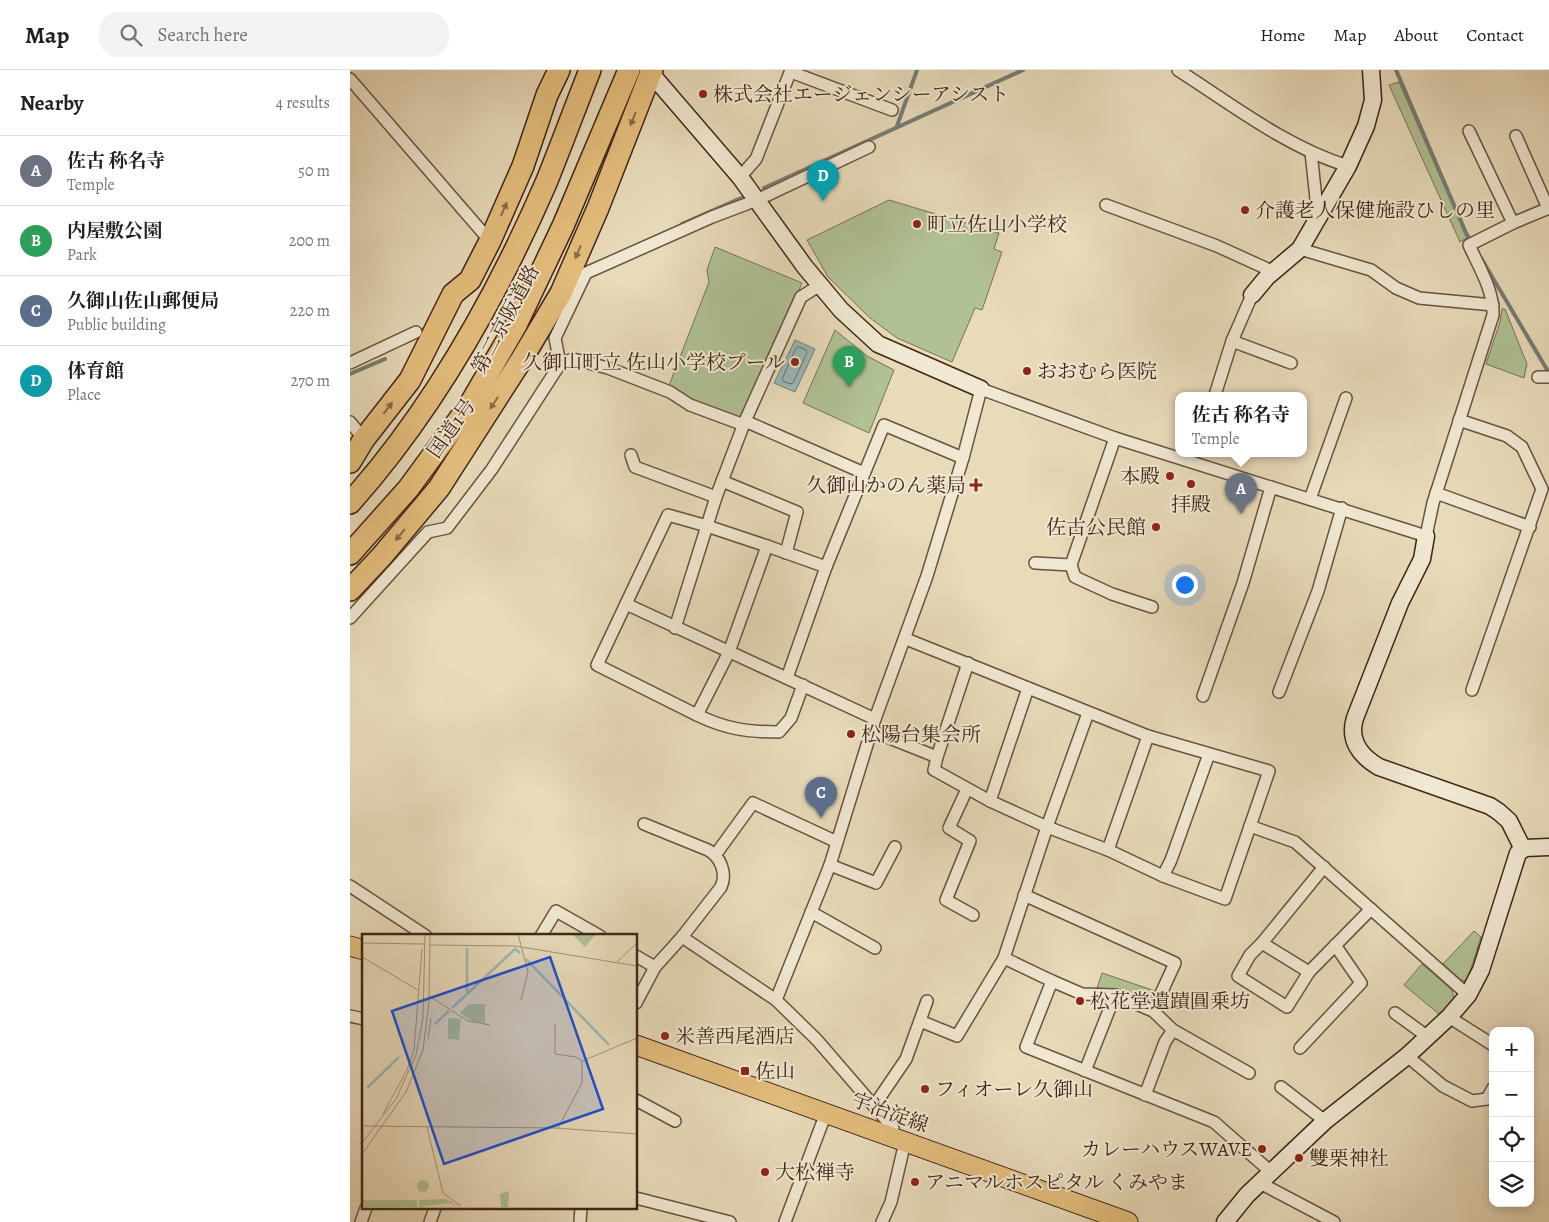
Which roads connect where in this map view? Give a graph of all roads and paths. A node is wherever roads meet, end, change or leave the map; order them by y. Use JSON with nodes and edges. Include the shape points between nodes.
{"nodes":[{"id":1,"x":559,"y":70,"type":"edge"},
{"id":2,"x":564,"y":70,"type":"edge"},
{"id":3,"x":580,"y":70,"type":"edge"},
{"id":4,"x":590,"y":70,"type":"edge"},
{"id":5,"x":616,"y":70,"type":"edge"},
{"id":6,"x":629,"y":70,"type":"edge"},
{"id":7,"x":1178,"y":70,"type":"edge"},
{"id":8,"x":1372,"y":70,"type":"edge"},
{"id":9,"x":650,"y":71,"type":"edge"},
{"id":10,"x":791,"y":71,"type":"edge"},
{"id":11,"x":350,"y":79,"type":"edge"},
{"id":12,"x":892,"y":110,"type":"dead end"},
{"id":13,"x":1469,"y":131,"type":"dead end"},
{"id":14,"x":1516,"y":136,"type":"dead end"},
{"id":15,"x":869,"y":147,"type":"dead end"},
{"id":16,"x":1310,"y":152,"type":"junction"},
{"id":17,"x":550,"y":155,"type":"junction"},
{"id":18,"x":1348,"y":166,"type":"junction"},
{"id":19,"x":740,"y":177,"type":"junction"},
{"id":20,"x":758,"y":200,"type":"junction"},
{"id":21,"x":1106,"y":205,"type":"dead end"},
{"id":22,"x":598,"y":208,"type":"junction"},
{"id":23,"x":1548,"y":208,"type":"edge"},
{"id":24,"x":1318,"y":218,"type":"junction"},
{"id":25,"x":1512,"y":223,"type":"junction"},
{"id":26,"x":563,"y":226,"type":"junction"},
{"id":27,"x":490,"y":241,"type":"junction"},
{"id":28,"x":1300,"y":250,"type":"junction"},
{"id":29,"x":1274,"y":272,"type":"junction"},
{"id":30,"x":470,"y":280,"type":"junction"},
{"id":31,"x":820,"y":285,"type":"junction"},
{"id":32,"x":1252,"y":295,"type":"joint"},
{"id":33,"x":1493,"y":305,"type":"junction"},
{"id":34,"x":416,"y":332,"type":"dead end"},
{"id":35,"x":1232,"y":341,"type":"junction"},
{"id":36,"x":350,"y":363,"type":"edge"},
{"id":37,"x":1291,"y":363,"type":"dead end"},
{"id":38,"x":560,"y":364,"type":"junction"},
{"id":39,"x":981,"y":389,"type":"junction"},
{"id":40,"x":1216,"y":392,"type":"edge"},
{"id":41,"x":1346,"y":398,"type":"dead end"},
{"id":42,"x":1459,"y":420,"type":"junction"},
{"id":43,"x":350,"y":422,"type":"edge"},
{"id":44,"x":744,"y":423,"type":"junction"},
{"id":45,"x":398,"y":428,"type":"junction"},
{"id":46,"x":1115,"y":438,"type":"junction"},
{"id":47,"x":364,"y":439,"type":"junction"},
{"id":48,"x":1175,"y":453,"type":"edge"},
{"id":49,"x":631,"y":455,"type":"dead end"},
{"id":50,"x":964,"y":458,"type":"junction"},
{"id":51,"x":1196,"y":458,"type":"edge"},
{"id":52,"x":350,"y":462,"type":"edge"},
{"id":53,"x":864,"y":473,"type":"junction"},
{"id":54,"x":722,"y":481,"type":"junction"},
{"id":55,"x":350,"y":483,"type":"edge"},
{"id":56,"x":1271,"y":487,"type":"junction"},
{"id":57,"x":1436,"y":493,"type":"junction"},
{"id":58,"x":716,"y":497,"type":"junction"},
{"id":59,"x":1310,"y":499,"type":"junction"},
{"id":60,"x":350,"y":503,"type":"edge"},
{"id":61,"x":1342,"y":508,"type":"junction"},
{"id":62,"x":707,"y":526,"type":"junction"},
{"id":63,"x":1530,"y":527,"type":"junction"},
{"id":64,"x":1426,"y":536,"type":"junction"},
{"id":65,"x":350,"y":543,"type":"edge"},
{"id":66,"x":767,"y":546,"type":"junction"},
{"id":67,"x":786,"y":553,"type":"junction"},
{"id":68,"x":350,"y":554,"type":"edge"},
{"id":69,"x":1035,"y":563,"type":"dead end"},
{"id":70,"x":1071,"y":565,"type":"junction"},
{"id":71,"x":826,"y":567,"type":"junction"},
{"id":72,"x":350,"y":590,"type":"edge"},
{"id":73,"x":626,"y":604,"type":"junction"},
{"id":74,"x":1152,"y":607,"type":"dead end"},
{"id":75,"x":350,"y":618,"type":"edge"},
{"id":76,"x":675,"y":628,"type":"junction"},
{"id":77,"x":906,"y":639,"type":"junction"},
{"id":78,"x":728,"y":652,"type":"junction"},
{"id":79,"x":968,"y":664,"type":"junction"},
{"id":80,"x":787,"y":678,"type":"junction"},
{"id":81,"x":804,"y":685,"type":"junction"},
{"id":82,"x":1028,"y":688,"type":"junction"},
{"id":83,"x":1472,"y":690,"type":"dead end"},
{"id":84,"x":1279,"y":692,"type":"dead end"},
{"id":85,"x":1203,"y":696,"type":"dead end"},
{"id":86,"x":1088,"y":713,"type":"junction"},
{"id":87,"x":697,"y":715,"type":"junction"},
{"id":88,"x":875,"y":719,"type":"junction"},
{"id":89,"x":872,"y":731,"type":"junction"},
{"id":90,"x":1148,"y":736,"type":"junction"},
{"id":91,"x":1209,"y":754,"type":"junction"},
{"id":92,"x":937,"y":757,"type":"junction"},
{"id":93,"x":967,"y":789,"type":"junction"},
{"id":94,"x":990,"y":801,"type":"junction"},
{"id":95,"x":644,"y":824,"type":"dead end"},
{"id":96,"x":1250,"y":826,"type":"junction"},
{"id":97,"x":1047,"y":827,"type":"junction"},
{"id":98,"x":837,"y":842,"type":"junction"},
{"id":99,"x":895,"y":847,"type":"dead end"},
{"id":100,"x":1549,"y":848,"type":"edge"},
{"id":101,"x":1523,"y":849,"type":"junction"},
{"id":102,"x":1108,"y":850,"type":"junction"},
{"id":103,"x":716,"y":854,"type":"junction"},
{"id":104,"x":830,"y":865,"type":"junction"},
{"id":105,"x":1324,"y":867,"type":"junction"},
{"id":106,"x":1163,"y":876,"type":"junction"},
{"id":107,"x":350,"y":886,"type":"edge"},
{"id":108,"x":1024,"y":895,"type":"junction"},
{"id":109,"x":1372,"y":909,"type":"junction"},
{"id":110,"x":811,"y":912,"type":"junction"},
{"id":111,"x":973,"y":914,"type":"dead end"},
{"id":112,"x":423,"y":934,"type":"edge"},
{"id":113,"x":542,"y":934,"type":"edge"},
{"id":114,"x":596,"y":934,"type":"edge"},
{"id":115,"x":682,"y":938,"type":"junction"},
{"id":116,"x":1262,"y":942,"type":"junction"},
{"id":117,"x":1336,"y":945,"type":"junction"},
{"id":118,"x":875,"y":948,"type":"dead end"},
{"id":119,"x":638,"y":957,"type":"edge"},
{"id":120,"x":1004,"y":958,"type":"junction"},
{"id":121,"x":655,"y":967,"type":"junction"},
{"id":122,"x":1309,"y":972,"type":"junction"},
{"id":123,"x":1052,"y":981,"type":"junction"},
{"id":124,"x":1116,"y":994,"type":"junction"},
{"id":125,"x":1468,"y":995,"type":"junction"},
{"id":126,"x":638,"y":999,"type":"edge"},
{"id":127,"x":776,"y":1000,"type":"junction"},
{"id":128,"x":927,"y":1001,"type":"dead end"},
{"id":129,"x":1153,"y":1010,"type":"junction"},
{"id":130,"x":1395,"y":1013,"type":"dead end"},
{"id":131,"x":1449,"y":1017,"type":"junction"},
{"id":132,"x":920,"y":1021,"type":"junction"},
{"id":133,"x":1174,"y":1030,"type":"junction"},
{"id":134,"x":1428,"y":1037,"type":"junction"},
{"id":135,"x":1489,"y":1042,"type":"edge"},
{"id":136,"x":638,"y":1046,"type":"edge"},
{"id":137,"x":1300,"y":1048,"type":"dead end"},
{"id":138,"x":1407,"y":1056,"type":"junction"},
{"id":139,"x":1086,"y":1071,"type":"junction"},
{"id":140,"x":1249,"y":1073,"type":"dead end"},
{"id":141,"x":1281,"y":1087,"type":"dead end"},
{"id":142,"x":1145,"y":1095,"type":"junction"},
{"id":143,"x":1489,"y":1095,"type":"edge"},
{"id":144,"x":638,"y":1101,"type":"edge"},
{"id":145,"x":874,"y":1106,"type":"junction"},
{"id":146,"x":826,"y":1113,"type":"junction"},
{"id":147,"x":1325,"y":1120,"type":"junction"},
{"id":148,"x":676,"y":1121,"type":"dead end"},
{"id":149,"x":898,"y":1139,"type":"junction"},
{"id":150,"x":1266,"y":1178,"type":"junction"},
{"id":151,"x":638,"y":1199,"type":"edge"},
{"id":152,"x":365,"y":1210,"type":"edge"},
{"id":153,"x":434,"y":1210,"type":"edge"},
{"id":154,"x":361,"y":1222,"type":"edge"},
{"id":155,"x":430,"y":1222,"type":"edge"},
{"id":156,"x":730,"y":1222,"type":"edge"},
{"id":157,"x":785,"y":1222,"type":"edge"},
{"id":158,"x":882,"y":1222,"type":"edge"},
{"id":159,"x":1128,"y":1222,"type":"edge"},
{"id":160,"x":1225,"y":1222,"type":"edge"},
{"id":161,"x":1334,"y":1222,"type":"edge"}],
"edges":[{"from":27,"to":1,"type":"highway","one_way":true,"via":[[523,166]]},
{"from":2,"to":17,"type":"highway"},
{"from":3,"to":17,"type":"highway"},
{"from":4,"to":60,"type":"highway","name":"第二京阪道路","via":[[546,183],[479,318],[414,421]]},
{"from":5,"to":65,"type":"highway","name":"第二京阪道路","via":[[562,205],[495,343],[413,467]]},
{"from":6,"to":26,"type":"highway","name":"国道1号"},
{"from":7,"to":16,"type":"street"},
{"from":8,"to":18,"type":"street","via":[[1373,100],[1366,126]]},
{"from":9,"to":19,"type":"street"},
{"from":9,"to":22,"type":"highway","one_way":true},
{"from":10,"to":12,"type":"street"},
{"from":10,"to":19,"type":"street","via":[[756,159]]},
{"from":11,"to":27,"type":"street"},
{"from":13,"to":25,"type":"street"},
{"from":14,"to":23,"type":"street"},
{"from":15,"to":20,"type":"street"},
{"from":16,"to":18,"type":"street"},
{"from":16,"to":24,"type":"street"},
{"from":17,"to":45,"type":"highway","via":[[479,304]]},
{"from":18,"to":24,"type":"street"},
{"from":19,"to":20,"type":"street"},
{"from":20,"to":31,"type":"street"},
{"from":20,"to":38,"type":"street","via":[[586,273],[555,338]]},
{"from":21,"to":29,"type":"street","via":[[1217,246]]},
{"from":22,"to":26,"type":"highway"},
{"from":22,"to":72,"type":"highway","one_way":true,"via":[[561,293],[439,488]]},
{"from":23,"to":25,"type":"street"},
{"from":24,"to":28,"type":"street"},
{"from":25,"to":33,"type":"street","via":[[1469,245]]},
{"from":26,"to":68,"type":"highway","name":"国道1号","via":[[516,325],[469,406],[408,489]]},
{"from":27,"to":30,"type":"highway"},
{"from":28,"to":29,"type":"street"},
{"from":28,"to":33,"type":"street","via":[[1371,270],[1396,288],[1418,298]]},
{"from":29,"to":32,"type":"street"},
{"from":30,"to":45,"type":"highway","via":[[438,336],[431,369]]},
{"from":47,"to":30,"type":"highway","one_way":true,"via":[[410,380],[453,294]]},
{"from":31,"to":39,"type":"street","via":[[840,310],[878,344]]},
{"from":31,"to":44,"type":"street","via":[[801,297]]},
{"from":32,"to":35,"type":"street"},
{"from":33,"to":42,"type":"street","via":[[1491,324]]},
{"from":34,"to":36,"type":"street"},
{"from":35,"to":37,"type":"street"},
{"from":35,"to":40,"type":"street"},
{"from":38,"to":44,"type":"street","via":[[572,359],[608,368],[670,392],[690,405]]},
{"from":38,"to":75,"type":"street","via":[[492,469],[448,528],[428,532]]},
{"from":39,"to":46,"type":"street"},
{"from":39,"to":50,"type":"street"},
{"from":41,"to":59,"type":"street"},
{"from":42,"to":57,"type":"street"},
{"from":42,"to":63,"type":"street","via":[[1507,436],[1522,447],[1542,489]]},
{"from":43,"to":47,"type":"street"},
{"from":44,"to":53,"type":"street"},
{"from":44,"to":54,"type":"street"},
{"from":45,"to":55,"type":"highway"},
{"from":46,"to":48,"type":"street"},
{"from":46,"to":70,"type":"street"},
{"from":47,"to":52,"type":"highway"},
{"from":49,"to":58,"type":"street","via":[[635,467]]},
{"from":50,"to":53,"type":"street","via":[[884,425]]},
{"from":50,"to":77,"type":"street"},
{"from":51,"to":56,"type":"street"},
{"from":53,"to":71,"type":"street"},
{"from":54,"to":58,"type":"street"},
{"from":54,"to":67,"type":"street","via":[[797,512]]},
{"from":56,"to":59,"type":"street"},
{"from":56,"to":85,"type":"street","via":[[1244,583]]},
{"from":57,"to":63,"type":"street"},
{"from":57,"to":64,"type":"street"},
{"from":58,"to":62,"type":"street"},
{"from":59,"to":61,"type":"street"},
{"from":61,"to":64,"type":"street"},
{"from":61,"to":84,"type":"street","via":[[1318,591]]},
{"from":62,"to":66,"type":"street"},
{"from":62,"to":73,"type":"street","via":[[668,515]]},
{"from":62,"to":76,"type":"street"},
{"from":63,"to":83,"type":"street"},
{"from":64,"to":101,"type":"street","via":[[1422,559],[1400,603],[1355,718],[1355,742],[1364,757],[1378,767],[1494,808],[1509,821]]},
{"from":66,"to":67,"type":"street"},
{"from":66,"to":78,"type":"street"},
{"from":67,"to":71,"type":"street"},
{"from":69,"to":70,"type":"street"},
{"from":70,"to":74,"type":"street","via":[[1074,577]]},
{"from":71,"to":80,"type":"street"},
{"from":73,"to":76,"type":"street"},
{"from":73,"to":87,"type":"street","via":[[597,665]]},
{"from":76,"to":78,"type":"street"},
{"from":77,"to":79,"type":"street"},
{"from":77,"to":88,"type":"street"},
{"from":78,"to":80,"type":"street"},
{"from":78,"to":87,"type":"street"},
{"from":79,"to":82,"type":"street"},
{"from":79,"to":92,"type":"street"},
{"from":80,"to":81,"type":"street"},
{"from":81,"to":87,"type":"street","via":[[791,718],[779,732],[751,732]]},
{"from":81,"to":88,"type":"street"},
{"from":82,"to":86,"type":"street"},
{"from":82,"to":94,"type":"street"},
{"from":86,"to":90,"type":"street"},
{"from":86,"to":97,"type":"street"},
{"from":88,"to":89,"type":"street"},
{"from":89,"to":92,"type":"street"},
{"from":89,"to":98,"type":"street"},
{"from":90,"to":91,"type":"street"},
{"from":90,"to":102,"type":"street"},
{"from":91,"to":96,"type":"street","via":[[1269,771]]},
{"from":91,"to":106,"type":"street"},
{"from":92,"to":93,"type":"street","via":[[934,770]]},
{"from":93,"to":94,"type":"street"},
{"from":93,"to":111,"type":"street","via":[[949,828],[970,841],[946,900]]},
{"from":94,"to":97,"type":"street"},
{"from":95,"to":103,"type":"street"},
{"from":96,"to":105,"type":"street","via":[[1295,842]]},
{"from":96,"to":106,"type":"street","via":[[1225,899]]},
{"from":97,"to":102,"type":"street"},
{"from":97,"to":108,"type":"street"},
{"from":98,"to":103,"type":"street","via":[[753,803]]},
{"from":98,"to":104,"type":"street"},
{"from":99,"to":104,"type":"street","via":[[876,883]]},
{"from":100,"to":101,"type":"street"},
{"from":101,"to":125,"type":"street","via":[[1514,863],[1481,970]]},
{"from":102,"to":106,"type":"street"},
{"from":103,"to":115,"type":"street","via":[[724,881]]},
{"from":104,"to":110,"type":"street"},
{"from":105,"to":109,"type":"street"},
{"from":105,"to":116,"type":"street"},
{"from":107,"to":112,"type":"street"},
{"from":108,"to":120,"type":"street"},
{"from":108,"to":129,"type":"street","via":[[1175,963]]},
{"from":109,"to":117,"type":"street"},
{"from":109,"to":125,"type":"street"},
{"from":110,"to":118,"type":"street"},
{"from":110,"to":127,"type":"street"},
{"from":113,"to":114,"type":"street","via":[[556,911]]},
{"from":115,"to":121,"type":"street"},
{"from":115,"to":127,"type":"street"},
{"from":116,"to":122,"type":"street"},
{"from":116,"to":122,"type":"street","via":[[1238,976],[1287,1007]]},
{"from":117,"to":122,"type":"street"},
{"from":117,"to":137,"type":"street","via":[[1361,983]]},
{"from":119,"to":121,"type":"street"},
{"from":120,"to":123,"type":"street"},
{"from":120,"to":132,"type":"street","via":[[957,1036]]},
{"from":121,"to":126,"type":"street"},
{"from":123,"to":124,"type":"street","via":[[1082,994]]},
{"from":123,"to":139,"type":"street","via":[[1026,1047]]},
{"from":124,"to":129,"type":"street"},
{"from":124,"to":139,"type":"street"},
{"from":125,"to":131,"type":"street"},
{"from":127,"to":145,"type":"street","via":[[817,1040]]},
{"from":128,"to":132,"type":"street"},
{"from":129,"to":133,"type":"street"},
{"from":130,"to":134,"type":"street"},
{"from":131,"to":134,"type":"street"},
{"from":131,"to":135,"type":"street"},
{"from":132,"to":145,"type":"street","via":[[906,1059]]},
{"from":133,"to":140,"type":"street"},
{"from":133,"to":142,"type":"street","via":[[1165,1042]]},
{"from":134,"to":138,"type":"street"},
{"from":136,"to":146,"type":"main road","name":"宇治淀線"},
{"from":138,"to":143,"type":"street","via":[[1443,1086],[1472,1101],[1487,1099]]},
{"from":138,"to":147,"type":"street"},
{"from":139,"to":142,"type":"street"},
{"from":141,"to":147,"type":"street"},
{"from":142,"to":150,"type":"street","via":[[1214,1122]]},
{"from":144,"to":148,"type":"street"},
{"from":145,"to":149,"type":"street"},
{"from":146,"to":149,"type":"main road","name":"宇治淀線"},
{"from":146,"to":157,"type":"street"},
{"from":147,"to":150,"type":"street"},
{"from":149,"to":158,"type":"street","via":[[891,1202]]},
{"from":149,"to":159,"type":"main road","name":"宇治淀線"},
{"from":150,"to":160,"type":"street"},
{"from":150,"to":161,"type":"street"},
{"from":151,"to":156,"type":"street"},
{"from":152,"to":154,"type":"street"},
{"from":153,"to":155,"type":"street"}]}
